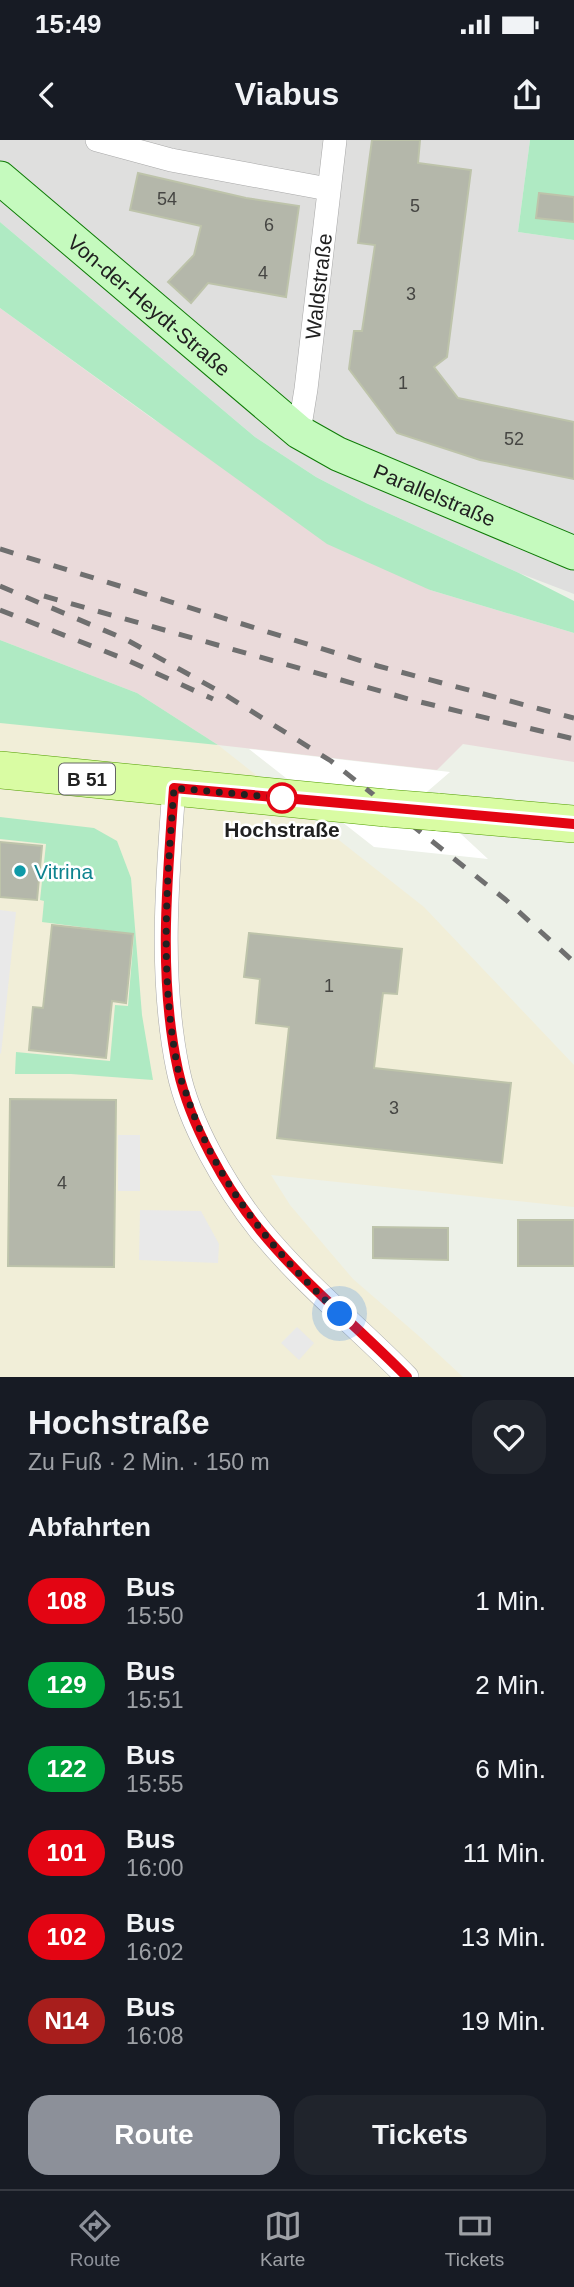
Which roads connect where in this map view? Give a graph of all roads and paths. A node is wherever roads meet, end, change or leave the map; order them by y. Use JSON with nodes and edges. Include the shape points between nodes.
{"nodes":[{"id":1,"x":97,"y":140,"type":"edge"},
{"id":2,"x":335,"y":140,"type":"edge"},
{"id":3,"x":0,"y":178,"type":"edge"},
{"id":4,"x":328,"y":189,"type":"junction"},
{"id":5,"x":299,"y":432,"type":"junction"},
{"id":6,"x":574,"y":553,"type":"edge"},
{"id":7,"x":0,"y":770,"type":"edge"},
{"id":8,"x":174,"y":788,"type":"junction"},
{"id":9,"x":574,"y":824,"type":"edge"},
{"id":10,"x":407,"y":1377,"type":"edge"}],
"edges":[{"from":1,"to":4,"type":"street","via":[[171,160]]},
{"from":2,"to":4,"type":"street","name":"Waldstraße"},
{"from":3,"to":5,"type":"main road","name":"Von-der-Heydt-Straße"},
{"from":4,"to":5,"type":"street","name":"Waldstraße"},
{"from":5,"to":6,"type":"main road","name":"Parallelstraße","via":[[338,454]]},
{"from":7,"to":8,"type":"main road","number":"B 51"},
{"from":8,"to":9,"type":"main road","number":"B 51","bridge":true},
{"from":8,"to":10,"type":"street","via":[[168,861],[168,983],[178,1072],[192,1111],[221,1172],[259,1228],[308,1284]]}]}
